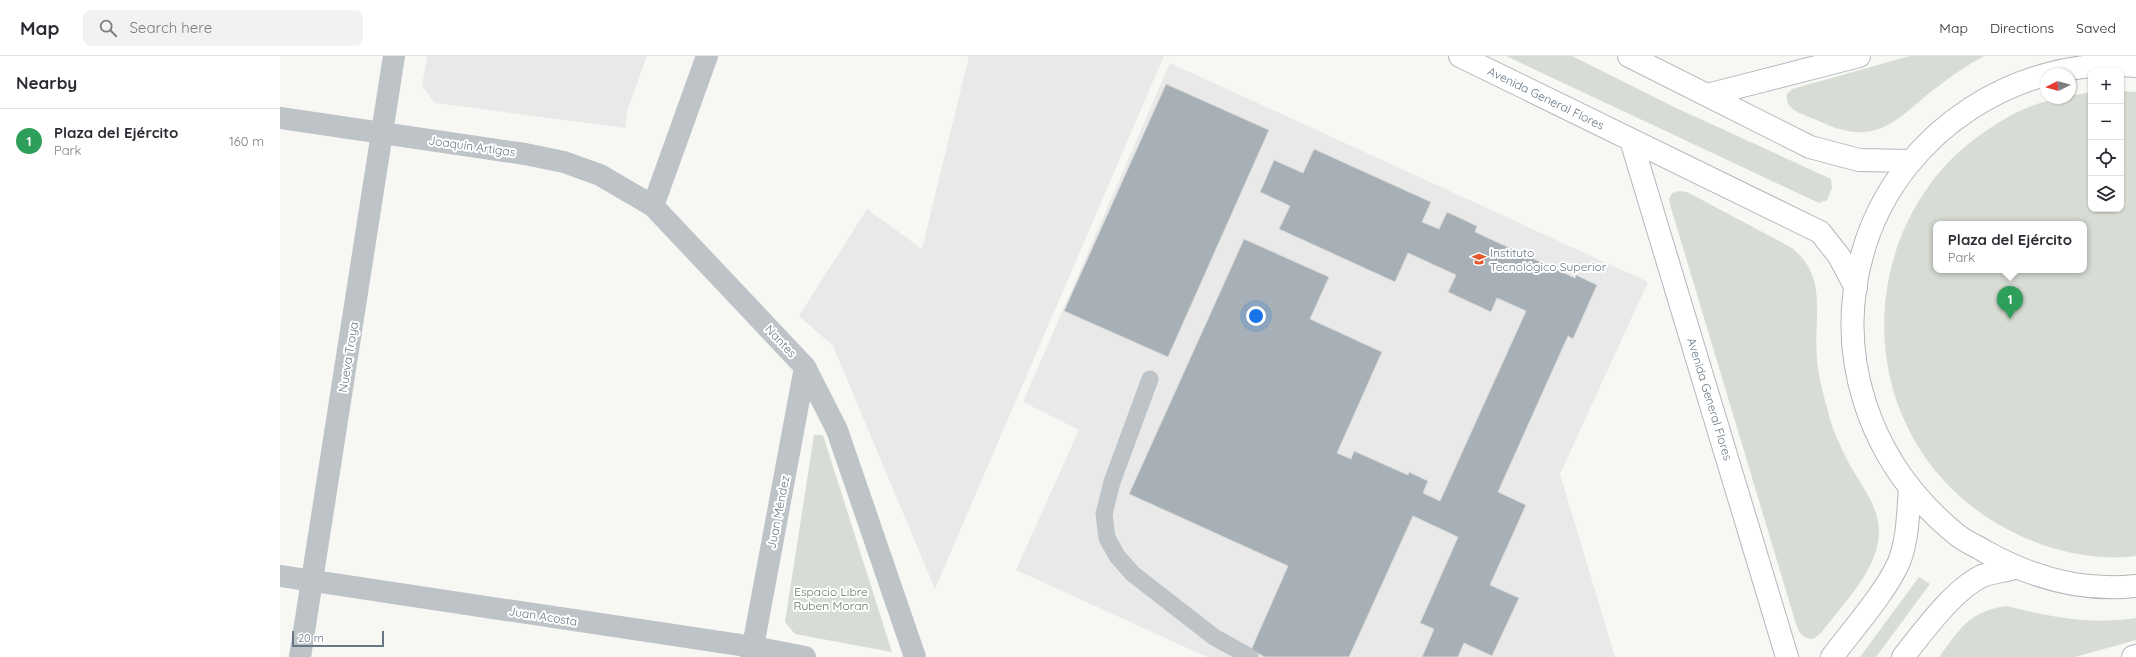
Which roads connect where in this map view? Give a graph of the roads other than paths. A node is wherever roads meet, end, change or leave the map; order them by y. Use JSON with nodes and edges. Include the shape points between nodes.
{"nodes":[{"id":1,"x":394,"y":56,"type":"edge"},
{"id":2,"x":707,"y":56,"type":"edge"},
{"id":3,"x":1460,"y":56,"type":"edge"},
{"id":4,"x":1629,"y":56,"type":"edge"},
{"id":5,"x":1853,"y":57,"type":"edge"},
{"id":6,"x":2136,"y":66,"type":"edge"},
{"id":7,"x":1707,"y":95,"type":"junction"},
{"id":8,"x":280,"y":118,"type":"edge"},
{"id":9,"x":383,"y":133,"type":"junction"},
{"id":10,"x":1631,"y":140,"type":"junction"},
{"id":11,"x":1911,"y":161,"type":"junction"},
{"id":12,"x":653,"y":206,"type":"junction"},
{"id":13,"x":1856,"y":288,"type":"junction"},
{"id":14,"x":805,"y":367,"type":"junction"},
{"id":15,"x":1150,"y":379,"type":"dead end"},
{"id":16,"x":1910,"y":489,"type":"junction"},
{"id":17,"x":2015,"y":568,"type":"junction"},
{"id":18,"x":280,"y":576,"type":"edge"},
{"id":19,"x":312,"y":581,"type":"junction"},
{"id":20,"x":2136,"y":586,"type":"edge"},
{"id":21,"x":752,"y":652,"type":"edge"},
{"id":22,"x":2136,"y":656,"type":"edge"},
{"id":23,"x":300,"y":657,"type":"edge"},
{"id":24,"x":805,"y":657,"type":"edge"},
{"id":25,"x":914,"y":657,"type":"edge"},
{"id":26,"x":1250,"y":657,"type":"edge"},
{"id":27,"x":1787,"y":657,"type":"edge"},
{"id":28,"x":1832,"y":657,"type":"edge"},
{"id":29,"x":1903,"y":657,"type":"edge"},
{"id":30,"x":2132,"y":657,"type":"edge"}],
"edges":[{"from":1,"to":9,"type":"street","name":"Nueva Troya"},
{"from":2,"to":12,"type":"street"},
{"from":3,"to":10,"type":"main road","name":"Avenida General Flores"},
{"from":4,"to":7,"type":"main road"},
{"from":5,"to":7,"type":"main road"},
{"from":6,"to":11,"type":"main road","via":[[2116,64],[2077,67],[2039,76],[2002,89],[1968,109],[1938,133]]},
{"from":7,"to":11,"type":"main road","via":[[1810,147],[1859,160]]},
{"from":8,"to":9,"type":"street","name":"Joaquín Artigas"},
{"from":9,"to":12,"type":"street","name":"Joaquín Artigas","via":[[564,162],[600,175]]},
{"from":9,"to":19,"type":"street","name":"Nueva Troya"},
{"from":10,"to":13,"type":"main road","name":"Avenida General Flores","via":[[1820,232],[1839,256]]},
{"from":10,"to":27,"type":"main road","name":"Avenida General Flores"},
{"from":11,"to":13,"type":"main road","via":[[1885,200],[1866,242]]},
{"from":12,"to":14,"type":"street","name":"Nantes"},
{"from":13,"to":16,"type":"main road","via":[[1853,323],[1855,359],[1862,394],[1874,428],[1890,460]]},
{"from":14,"to":21,"type":"street","name":"Juan Méndez"},
{"from":14,"to":25,"type":"street","name":"Nantes","via":[[837,430]]},
{"from":15,"to":26,"type":"lane","via":[[1112,482],[1104,514],[1107,538],[1117,556],[1133,574],[1214,637]]},
{"from":16,"to":17,"type":"main road","via":[[1957,536]]},
{"from":16,"to":28,"type":"main road","via":[[1906,538],[1898,562],[1878,596]]},
{"from":17,"to":20,"type":"main road","via":[[2051,580],[2087,586]]},
{"from":17,"to":29,"type":"main road","via":[[1983,576],[1964,588],[1940,612]]},
{"from":18,"to":19,"type":"street","name":"Juan Acosta"},
{"from":19,"to":21,"type":"street","name":"Juan Acosta"},
{"from":19,"to":23,"type":"street","name":"Nueva Troya"},
{"from":21,"to":24,"type":"street","name":"Juan Acosta"},
{"from":22,"to":30,"type":"main road"}]}
